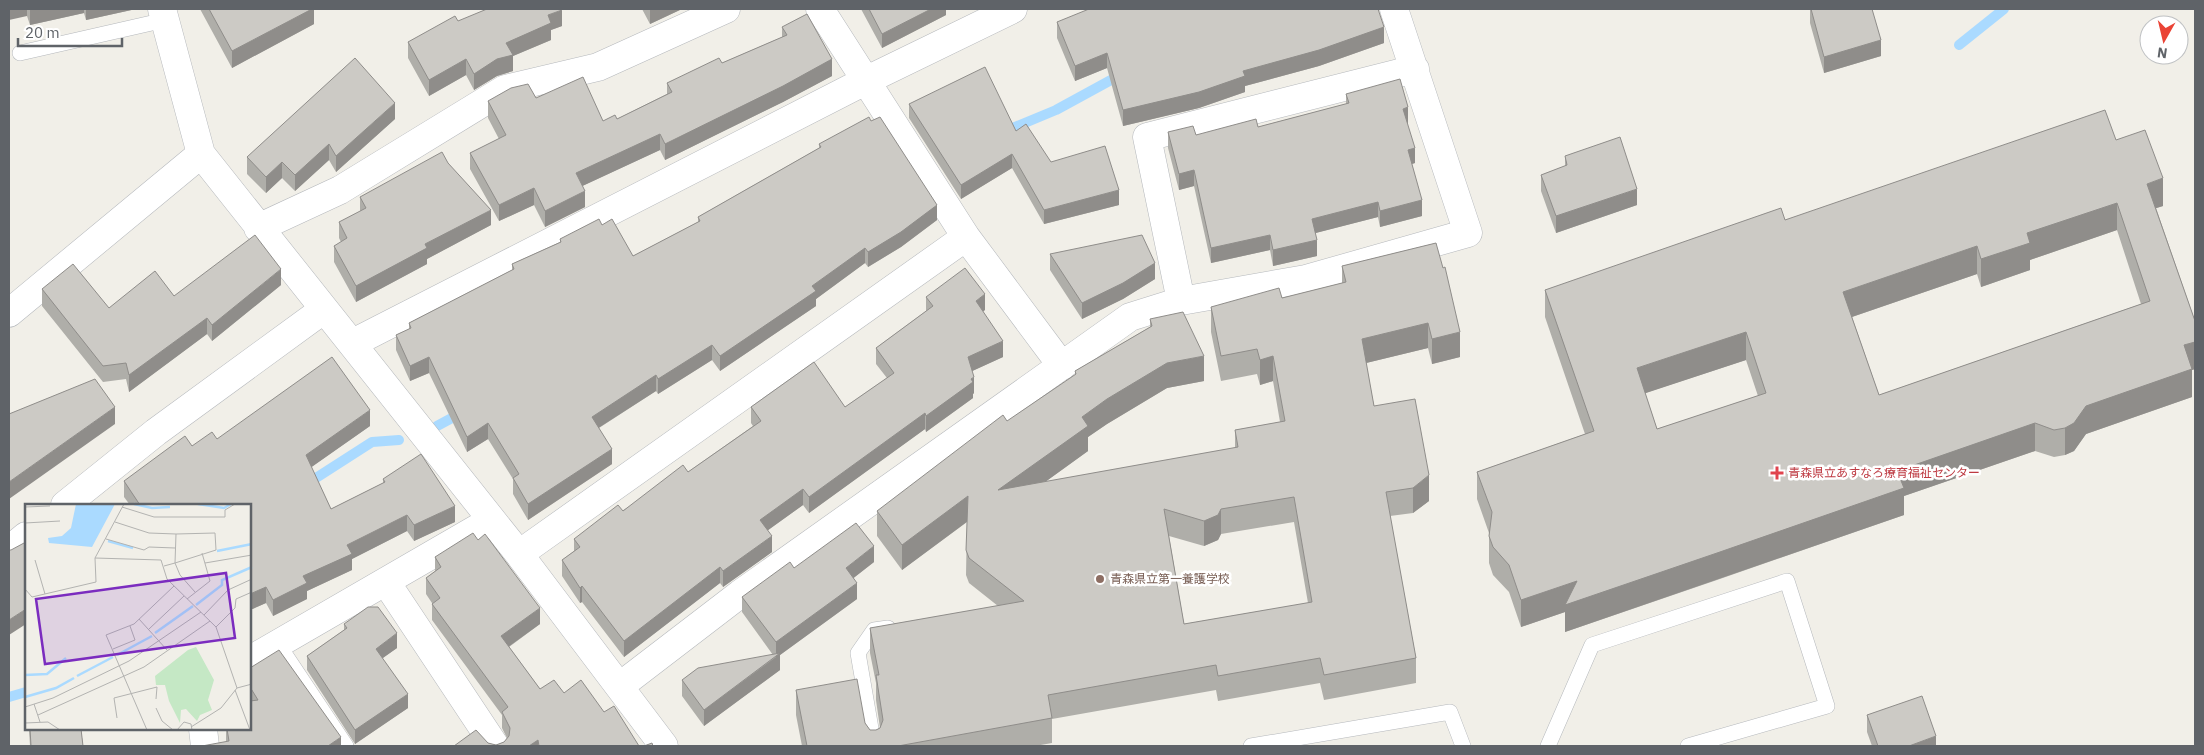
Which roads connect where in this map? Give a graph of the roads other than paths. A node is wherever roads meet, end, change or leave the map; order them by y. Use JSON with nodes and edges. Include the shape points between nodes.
{"nodes":[{"id":1,"x":726,"y":9,"type":"edge"},
{"id":2,"x":820,"y":9,"type":"edge"},
{"id":3,"x":1013,"y":9,"type":"edge"},
{"id":4,"x":1394,"y":9,"type":"edge"},
{"id":5,"x":164,"y":15,"type":"edge"},
{"id":6,"x":20,"y":53,"type":"dead end"},
{"id":7,"x":1415,"y":69,"type":"junction"},
{"id":8,"x":864,"y":81,"type":"junction"},
{"id":9,"x":201,"y":154,"type":"junction"},
{"id":10,"x":258,"y":228,"type":"junction"},
{"id":11,"x":966,"y":237,"type":"junction"},
{"id":12,"x":1181,"y":301,"type":"junction"},
{"id":13,"x":323,"y":310,"type":"junction"},
{"id":14,"x":9,"y":313,"type":"edge"},
{"id":15,"x":353,"y":344,"type":"junction"},
{"id":16,"x":1062,"y":366,"type":"junction"},
{"id":17,"x":66,"y":504,"type":"edge"},
{"id":18,"x":490,"y":521,"type":"junction"},
{"id":19,"x":25,"y":537,"type":"edge"},
{"id":20,"x":9,"y":550,"type":"edge"},
{"id":21,"x":518,"y":554,"type":"junction"},
{"id":22,"x":386,"y":582,"type":"junction"},
{"id":23,"x":902,"y":625,"type":"edge"},
{"id":24,"x":278,"y":644,"type":"junction"},
{"id":25,"x":251,"y":659,"type":"edge"},
{"id":26,"x":620,"y":686,"type":"junction"},
{"id":27,"x":203,"y":730,"type":"edge"},
{"id":28,"x":205,"y":746,"type":"edge"},
{"id":29,"x":346,"y":746,"type":"edge"},
{"id":30,"x":495,"y":746,"type":"edge"},
{"id":31,"x":664,"y":746,"type":"edge"},
{"id":32,"x":874,"y":746,"type":"edge"},
{"id":33,"x":1251,"y":746,"type":"edge"},
{"id":34,"x":1463,"y":746,"type":"edge"},
{"id":35,"x":1548,"y":746,"type":"edge"},
{"id":36,"x":1688,"y":746,"type":"edge"}],
"edges":[{"from":1,"to":10,"type":"street","via":[[598,67],[505,89],[340,190]]},
{"from":2,"to":8,"type":"street"},
{"from":3,"to":8,"type":"street"},
{"from":4,"to":7,"type":"street"},
{"from":5,"to":6,"type":"lane"},
{"from":5,"to":9,"type":"street"},
{"from":7,"to":12,"type":"street","via":[[1147,137]]},
{"from":7,"to":12,"type":"street","via":[[1468,233],[1306,279]]},
{"from":8,"to":11,"type":"street"},
{"from":8,"to":15,"type":"street"},
{"from":9,"to":10,"type":"street"},
{"from":9,"to":14,"type":"street"},
{"from":10,"to":13,"type":"street"},
{"from":11,"to":16,"type":"street"},
{"from":11,"to":21,"type":"street"},
{"from":12,"to":16,"type":"street","via":[[1130,317]]},
{"from":13,"to":15,"type":"street"},
{"from":13,"to":17,"type":"street","via":[[156,432]]},
{"from":15,"to":18,"type":"street"},
{"from":16,"to":26,"type":"street","via":[[740,594]]},
{"from":18,"to":21,"type":"street"},
{"from":18,"to":22,"type":"street"},
{"from":19,"to":20,"type":"street"},
{"from":21,"to":26,"type":"street"},
{"from":22,"to":24,"type":"street"},
{"from":22,"to":30,"type":"street"},
{"from":23,"to":32,"type":"lane","via":[[874,630],[858,653]]},
{"from":24,"to":25,"type":"street"},
{"from":24,"to":29,"type":"lane"},
{"from":26,"to":31,"type":"street"},
{"from":27,"to":28,"type":"street"},
{"from":33,"to":34,"type":"lane","via":[[1450,712]]},
{"from":35,"to":36,"type":"lane","via":[[1592,645],[1788,581],[1826,706]]}]}
